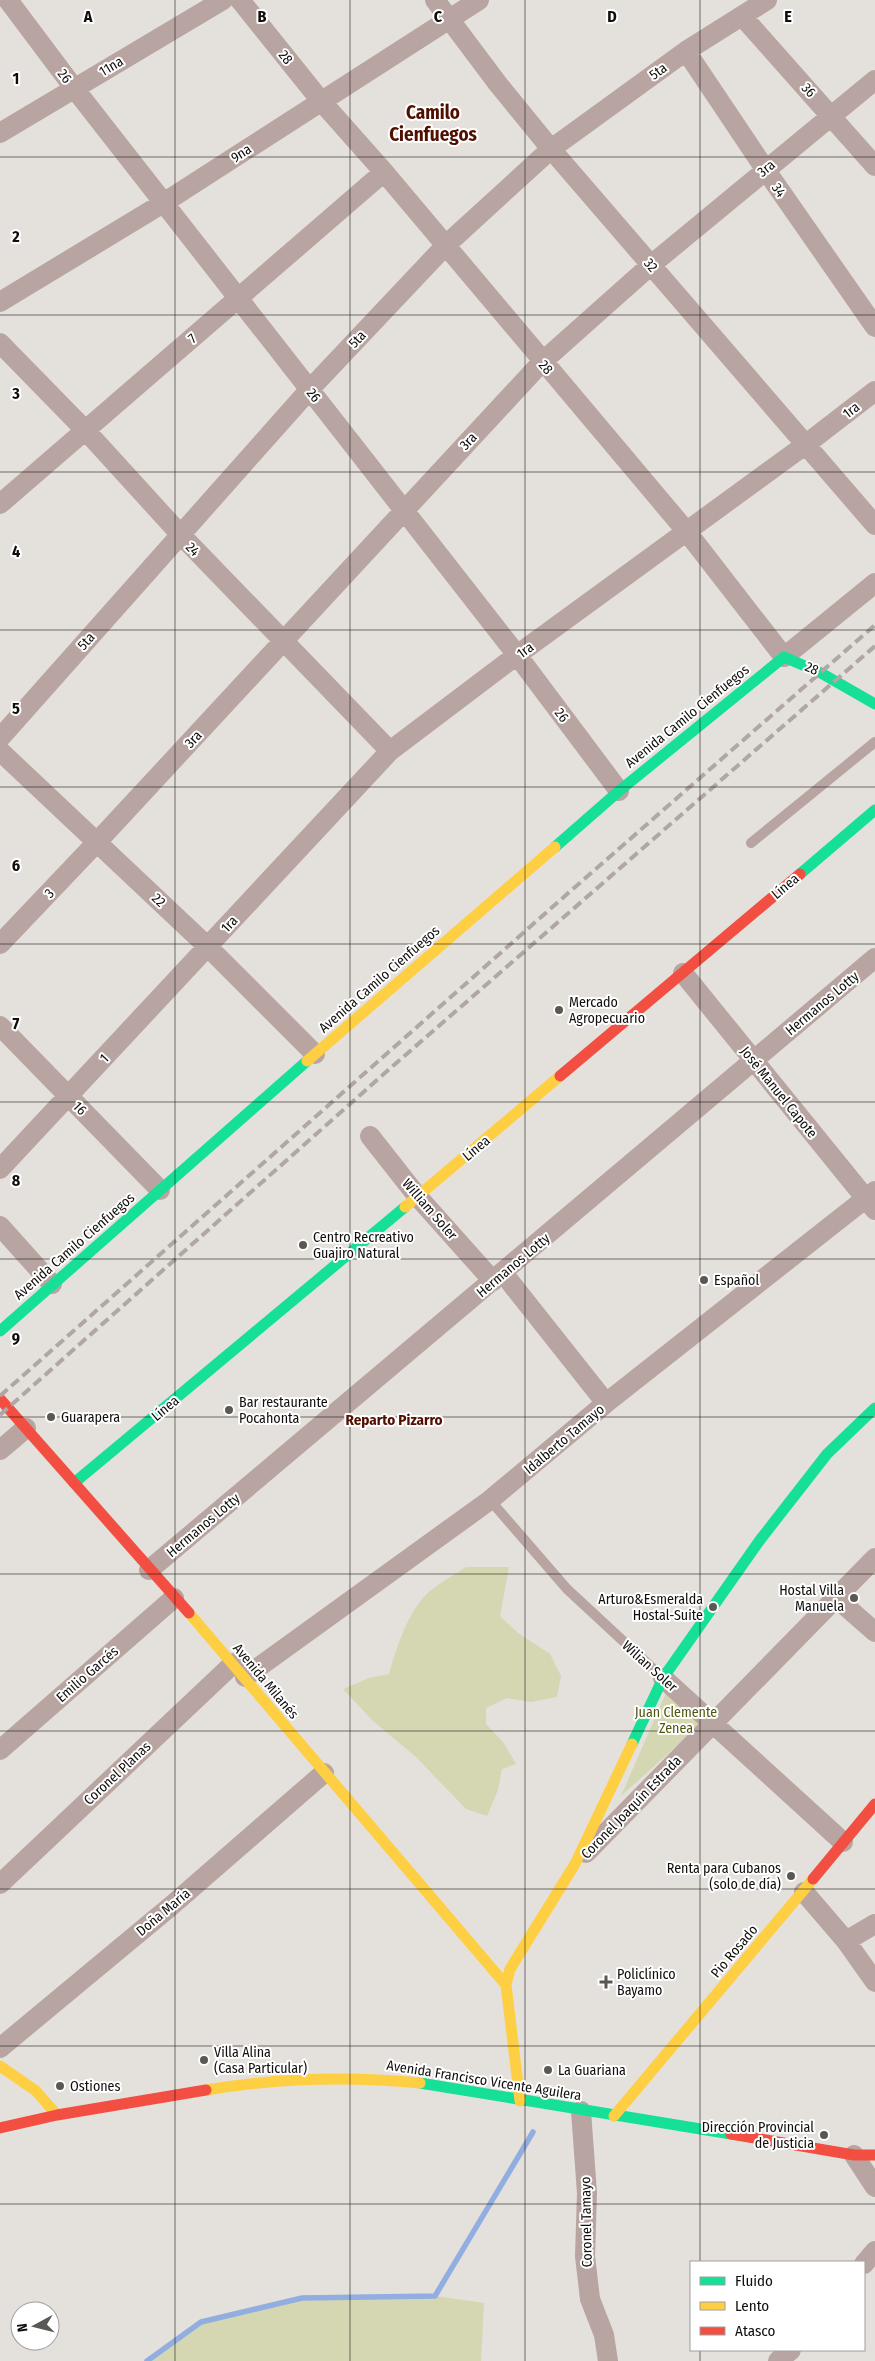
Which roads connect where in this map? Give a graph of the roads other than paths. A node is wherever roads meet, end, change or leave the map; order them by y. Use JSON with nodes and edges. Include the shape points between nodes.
{"nodes":[{"id":1,"x":8,"y":0,"type":"edge"},
{"id":2,"x":223,"y":0,"type":"edge"},
{"id":3,"x":240,"y":0,"type":"edge"},
{"id":4,"x":435,"y":0,"type":"edge"},
{"id":5,"x":478,"y":0,"type":"edge"},
{"id":6,"x":766,"y":0,"type":"edge"},
{"id":7,"x":742,"y":16,"type":"junction"},
{"id":8,"x":448,"y":18,"type":"junction"},
{"id":9,"x":686,"y":50,"type":"junction"},
{"id":10,"x":875,"y":80,"type":"edge"},
{"id":11,"x":74,"y":88,"type":"junction"},
{"id":12,"x":321,"y":101,"type":"junction"},
{"id":13,"x":832,"y":115,"type":"junction"},
{"id":14,"x":0,"y":133,"type":"edge"},
{"id":15,"x":551,"y":149,"type":"junction"},
{"id":16,"x":875,"y":166,"type":"edge"},
{"id":17,"x":765,"y":169,"type":"junction"},
{"id":18,"x":384,"y":172,"type":"junction"},
{"id":19,"x":165,"y":202,"type":"junction"},
{"id":20,"x":446,"y":245,"type":"junction"},
{"id":21,"x":651,"y":265,"type":"junction"},
{"id":22,"x":239,"y":298,"type":"junction"},
{"id":23,"x":0,"y":302,"type":"edge"},
{"id":24,"x":875,"y":327,"type":"edge"},
{"id":25,"x":0,"y":343,"type":"edge"},
{"id":26,"x":542,"y":362,"type":"junction"},
{"id":27,"x":310,"y":389,"type":"junction"},
{"id":28,"x":875,"y":391,"type":"edge"},
{"id":29,"x":87,"y":432,"type":"junction"},
{"id":30,"x":805,"y":445,"type":"junction"},
{"id":31,"x":0,"y":504,"type":"edge"},
{"id":32,"x":404,"y":509,"type":"junction"},
{"id":33,"x":875,"y":524,"type":"edge"},
{"id":34,"x":687,"y":532,"type":"junction"},
{"id":35,"x":180,"y":534,"type":"junction"},
{"id":36,"x":875,"y":583,"type":"edge"},
{"id":37,"x":283,"y":642,"type":"junction"},
{"id":38,"x":517,"y":655,"type":"junction"},
{"id":39,"x":784,"y":657,"type":"junction"},
{"id":40,"x":875,"y":704,"type":"edge"},
{"id":41,"x":0,"y":738,"type":"edge"},
{"id":42,"x":875,"y":742,"type":"edge"},
{"id":43,"x":0,"y":750,"type":"edge"},
{"id":44,"x":390,"y":751,"type":"junction"},
{"id":45,"x":619,"y":791,"type":"junction"},
{"id":46,"x":875,"y":810,"type":"edge"},
{"id":47,"x":98,"y":842,"type":"junction"},
{"id":48,"x":751,"y":843,"type":"dead end"},
{"id":49,"x":0,"y":944,"type":"edge"},
{"id":50,"x":208,"y":947,"type":"junction"},
{"id":51,"x":875,"y":958,"type":"edge"},
{"id":52,"x":684,"y":973,"type":"junction"},
{"id":53,"x":0,"y":1026,"type":"edge"},
{"id":54,"x":315,"y":1054,"type":"junction"},
{"id":55,"x":753,"y":1060,"type":"junction"},
{"id":56,"x":69,"y":1097,"type":"junction"},
{"id":57,"x":370,"y":1136,"type":"dead end"},
{"id":58,"x":0,"y":1169,"type":"edge"},
{"id":59,"x":160,"y":1190,"type":"junction"},
{"id":60,"x":418,"y":1197,"type":"junction"},
{"id":61,"x":872,"y":1200,"type":"edge"},
{"id":62,"x":0,"y":1226,"type":"edge"},
{"id":63,"x":498,"y":1277,"type":"junction"},
{"id":64,"x":52,"y":1284,"type":"junction"},
{"id":65,"x":0,"y":1331,"type":"edge"},
{"id":66,"x":0,"y":1399,"type":"edge"},
{"id":67,"x":606,"y":1403,"type":"junction"},
{"id":68,"x":875,"y":1408,"type":"edge"},
{"id":69,"x":26,"y":1428,"type":"junction"},
{"id":70,"x":0,"y":1450,"type":"edge"},
{"id":71,"x":74,"y":1483,"type":"junction"},
{"id":72,"x":490,"y":1500,"type":"junction"},
{"id":73,"x":875,"y":1558,"type":"edge"},
{"id":74,"x":149,"y":1570,"type":"junction"},
{"id":75,"x":835,"y":1597,"type":"junction"},
{"id":76,"x":174,"y":1598,"type":"junction"},
{"id":77,"x":875,"y":1632,"type":"edge"},
{"id":78,"x":239,"y":1670,"type":"junction"},
{"id":79,"x":663,"y":1678,"type":"junction"},
{"id":80,"x":713,"y":1722,"type":"junction"},
{"id":81,"x":0,"y":1750,"type":"edge"},
{"id":82,"x":324,"y":1773,"type":"junction"},
{"id":83,"x":875,"y":1804,"type":"edge"},
{"id":84,"x":843,"y":1842,"type":"junction"},
{"id":85,"x":575,"y":1864,"type":"junction"},
{"id":86,"x":0,"y":1884,"type":"edge"},
{"id":87,"x":804,"y":1892,"type":"junction"},
{"id":88,"x":875,"y":1924,"type":"edge"},
{"id":89,"x":846,"y":1942,"type":"junction"},
{"id":90,"x":875,"y":1982,"type":"edge"},
{"id":91,"x":506,"y":1985,"type":"junction"},
{"id":92,"x":0,"y":2048,"type":"edge"},
{"id":93,"x":0,"y":2066,"type":"edge"},
{"id":94,"x":520,"y":2101,"type":"junction"},
{"id":95,"x":580,"y":2110,"type":"junction"},
{"id":96,"x":57,"y":2115,"type":"junction"},
{"id":97,"x":614,"y":2116,"type":"junction"},
{"id":98,"x":0,"y":2128,"type":"edge"},
{"id":99,"x":854,"y":2155,"type":"junction"},
{"id":100,"x":875,"y":2155,"type":"edge"},
{"id":101,"x":875,"y":2187,"type":"edge"},
{"id":102,"x":875,"y":2251,"type":"edge"},
{"id":103,"x":865,"y":2263,"type":"edge"},
{"id":104,"x":790,"y":2351,"type":"edge"},
{"id":105,"x":608,"y":2361,"type":"edge"},
{"id":106,"x":778,"y":2361,"type":"edge"}],
"edges":[{"from":1,"to":11,"type":"street","name":"26"},
{"from":2,"to":11,"type":"street","name":"11na"},
{"from":3,"to":12,"type":"street","name":"28"},
{"from":4,"to":8,"type":"street","name":"32"},
{"from":5,"to":8,"type":"street","name":"9na"},
{"from":6,"to":7,"type":"street","name":"5ta"},
{"from":7,"to":9,"type":"street","name":"5ta"},
{"from":7,"to":13,"type":"street","name":"36"},
{"from":8,"to":12,"type":"street","name":"9na"},
{"from":8,"to":15,"type":"street","name":"32"},
{"from":9,"to":15,"type":"street","name":"5ta"},
{"from":9,"to":17,"type":"street","name":"34"},
{"from":10,"to":13,"type":"street","name":"3ra"},
{"from":11,"to":14,"type":"street","name":"11na"},
{"from":11,"to":19,"type":"street","name":"26"},
{"from":12,"to":18,"type":"street","name":"28"},
{"from":12,"to":19,"type":"street","name":"9na"},
{"from":13,"to":16,"type":"street","name":"36"},
{"from":13,"to":17,"type":"street","name":"3ra"},
{"from":15,"to":20,"type":"street","name":"5ta"},
{"from":15,"to":21,"type":"street","name":"32"},
{"from":17,"to":21,"type":"street","name":"3ra"},
{"from":17,"to":24,"type":"street","name":"34"},
{"from":18,"to":20,"type":"street","name":"28"},
{"from":18,"to":22,"type":"street","name":"7"},
{"from":19,"to":22,"type":"street","name":"26"},
{"from":19,"to":23,"type":"street","name":"9na"},
{"from":20,"to":26,"type":"street","name":"28"},
{"from":20,"to":27,"type":"street","name":"5ta"},
{"from":21,"to":26,"type":"street","name":"3ra"},
{"from":21,"to":30,"type":"street","name":"32"},
{"from":22,"to":27,"type":"street","name":"26"},
{"from":22,"to":29,"type":"street","name":"7"},
{"from":25,"to":29,"type":"street","name":"24"},
{"from":26,"to":32,"type":"street","name":"3ra"},
{"from":26,"to":34,"type":"street","name":"28"},
{"from":27,"to":32,"type":"street","name":"26"},
{"from":27,"to":35,"type":"street","name":"5ta"},
{"from":28,"to":30,"type":"street","name":"1ra"},
{"from":29,"to":31,"type":"street","name":"7"},
{"from":29,"to":35,"type":"street","name":"24"},
{"from":30,"to":33,"type":"street","name":"32"},
{"from":30,"to":34,"type":"street","name":"1ra"},
{"from":32,"to":37,"type":"street","name":"3ra"},
{"from":32,"to":38,"type":"street","name":"26"},
{"from":34,"to":38,"type":"street","name":"1ra"},
{"from":34,"to":39,"type":"street","name":"28"},
{"from":35,"to":37,"type":"street","name":"24"},
{"from":35,"to":41,"type":"street","name":"5ta"},
{"from":36,"to":39,"type":"street"},
{"from":37,"to":44,"type":"street","name":"24"},
{"from":37,"to":47,"type":"street","name":"3ra"},
{"from":38,"to":44,"type":"street","name":"1ra"},
{"from":38,"to":45,"type":"street","name":"26"},
{"from":39,"to":40,"type":"main road","name":"28","via":[[822,673]]},
{"from":39,"to":45,"type":"main road","name":"Avenida Camilo Cienfuegos"},
{"from":42,"to":48,"type":"lane"},
{"from":43,"to":47,"type":"street","name":"22"},
{"from":44,"to":50,"type":"street","name":"1ra"},
{"from":45,"to":54,"type":"main road","name":"Avenida Camilo Cienfuegos"},
{"from":46,"to":52,"type":"main road","name":"Línea"},
{"from":47,"to":49,"type":"street","name":"3"},
{"from":47,"to":50,"type":"street","name":"22"},
{"from":50,"to":54,"type":"street","name":"22"},
{"from":50,"to":56,"type":"street","name":"1"},
{"from":51,"to":55,"type":"street","name":"Hermanos Lotty"},
{"from":52,"to":55,"type":"street","name":"José Manuel Capote"},
{"from":52,"to":60,"type":"main road","name":"Línea"},
{"from":53,"to":56,"type":"street","name":"16"},
{"from":54,"to":59,"type":"main road","name":"Avenida Camilo Cienfuegos"},
{"from":55,"to":61,"type":"street","name":"José Manuel Capote"},
{"from":55,"to":63,"type":"street","name":"Hermanos Lotty"},
{"from":56,"to":58,"type":"street","name":"1"},
{"from":56,"to":59,"type":"street","name":"16"},
{"from":57,"to":60,"type":"street","name":"William Soler"},
{"from":59,"to":64,"type":"main road","name":"Avenida Camilo Cienfuegos"},
{"from":60,"to":63,"type":"street","name":"William Soler"},
{"from":60,"to":71,"type":"main road","name":"Línea"},
{"from":61,"to":67,"type":"street","name":"Idalberto Tamayo"},
{"from":62,"to":64,"type":"street"},
{"from":63,"to":67,"type":"street","name":"William Soler"},
{"from":63,"to":74,"type":"street","name":"Hermanos Lotty"},
{"from":64,"to":65,"type":"main road","name":"Avenida Camilo Cienfuegos"},
{"from":66,"to":69,"type":"main road","name":"Avenida Milanés"},
{"from":67,"to":72,"type":"street","name":"Idalberto Tamayo"},
{"from":68,"to":79,"type":"main road","via":[[815,1469],[749,1554]]},
{"from":69,"to":70,"type":"street"},
{"from":69,"to":71,"type":"main road","name":"Avenida Milanés"},
{"from":71,"to":74,"type":"main road","name":"Avenida Milanés"},
{"from":72,"to":78,"type":"street","name":"Idalberto Tamayo"},
{"from":72,"to":79,"type":"lane","name":"Wilian Soler","via":[[567,1590]]},
{"from":73,"to":75,"type":"street","name":"Coronel Joaquín Estrada"},
{"from":74,"to":76,"type":"main road","name":"Avenida Milanés"},
{"from":75,"to":77,"type":"street"},
{"from":75,"to":80,"type":"street","name":"Coronel Joaquín Estrada"},
{"from":76,"to":78,"type":"main road","name":"Avenida Milanés"},
{"from":76,"to":81,"type":"street","name":"Emilio Garcés"},
{"from":78,"to":82,"type":"main road","name":"Avenida Milanés"},
{"from":78,"to":86,"type":"street","name":"Coronel Planas"},
{"from":79,"to":80,"type":"street","name":"Wilian Soler"},
{"from":79,"to":85,"type":"main road"},
{"from":80,"to":84,"type":"street","name":"Wilian Soler"},
{"from":80,"to":85,"type":"street","name":"Coronel Joaquín Estrada"},
{"from":82,"to":91,"type":"main road","name":"Avenida Milanés"},
{"from":82,"to":92,"type":"street","name":"Doña María"},
{"from":83,"to":84,"type":"main road","name":"Pio Rosado"},
{"from":84,"to":87,"type":"main road","name":"Pio Rosado"},
{"from":85,"to":91,"type":"main road","via":[[510,1970]]},
{"from":87,"to":89,"type":"street"},
{"from":87,"to":97,"type":"main road","name":"Pio Rosado"},
{"from":88,"to":89,"type":"street"},
{"from":89,"to":90,"type":"street"},
{"from":91,"to":94,"type":"main road"},
{"from":93,"to":96,"type":"main road","via":[[36,2091]]},
{"from":94,"to":95,"type":"main road","name":"Avenida Francisco Vicente Aguilera"},
{"from":94,"to":96,"type":"main road","name":"Avenida Francisco Vicente Aguilera","via":[[424,2084],[367,2078],[320,2078],[255,2082]]},
{"from":95,"to":97,"type":"main road","name":"Avenida Francisco Vicente Aguilera"},
{"from":95,"to":105,"type":"street","name":"Coronel Tamayo","via":[[587,2193],[585,2256],[590,2299],[604,2335]]},
{"from":96,"to":98,"type":"main road","name":"Avenida Francisco Vicente Aguilera"},
{"from":97,"to":99,"type":"main road","name":"Avenida Francisco Vicente Aguilera"},
{"from":99,"to":100,"type":"main road","name":"Avenida Francisco Vicente Aguilera"},
{"from":99,"to":101,"type":"street"},
{"from":102,"to":103,"type":"street"},
{"from":104,"to":106,"type":"street"}]}
